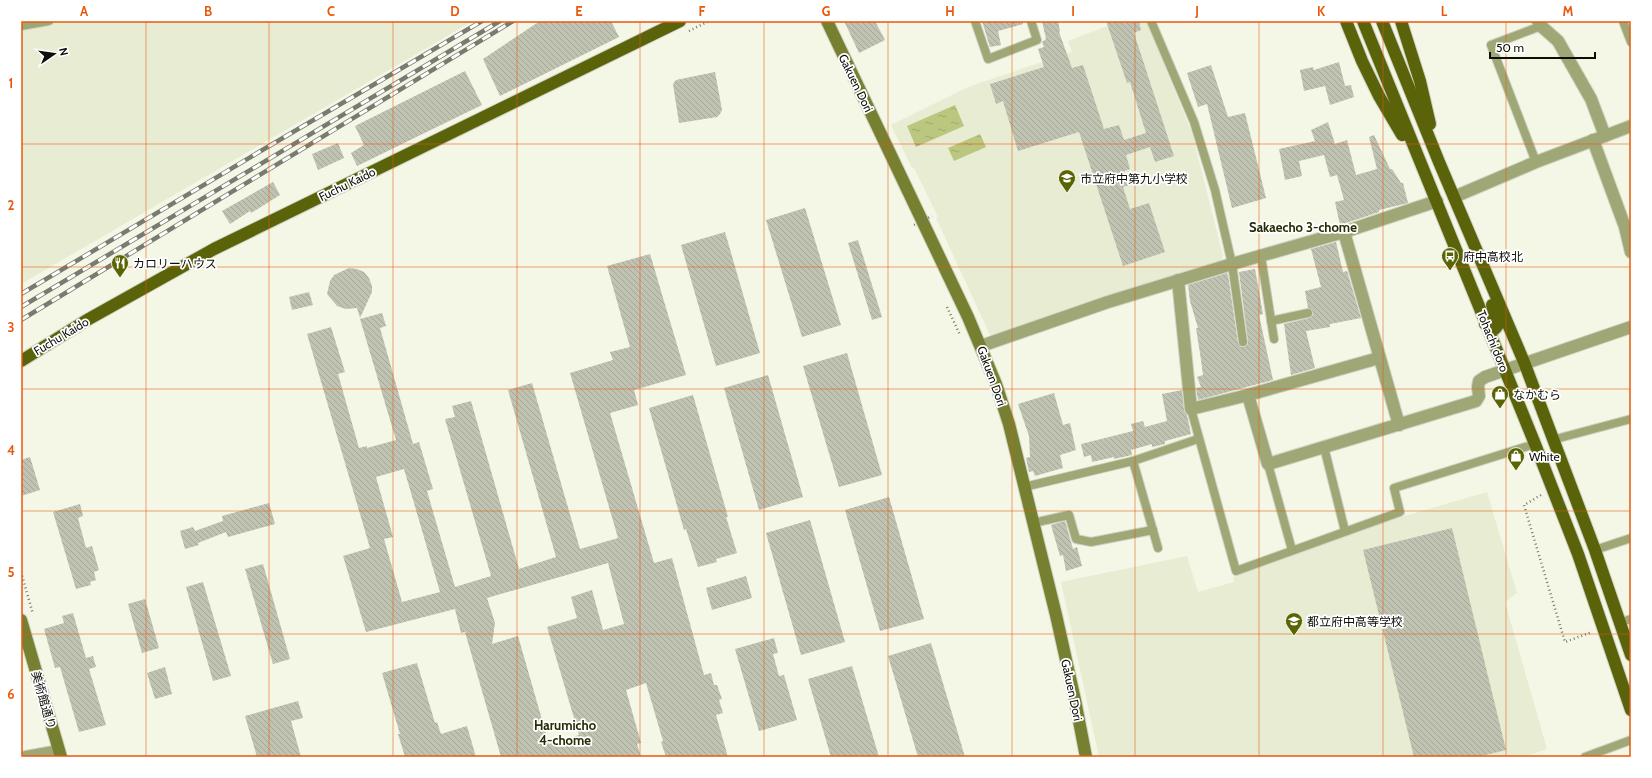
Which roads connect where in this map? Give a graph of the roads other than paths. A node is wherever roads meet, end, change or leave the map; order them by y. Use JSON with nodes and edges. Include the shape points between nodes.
{"nodes":[{"id":1,"x":49,"y":21,"type":"edge"},
{"id":2,"x":680,"y":21,"type":"edge"},
{"id":3,"x":827,"y":21,"type":"edge"},
{"id":4,"x":975,"y":21,"type":"edge"},
{"id":5,"x":1031,"y":21,"type":"edge"},
{"id":6,"x":1151,"y":21,"type":"edge"},
{"id":7,"x":1346,"y":21,"type":"edge"},
{"id":8,"x":1363,"y":21,"type":"edge"},
{"id":9,"x":1382,"y":21,"type":"edge"},
{"id":10,"x":1401,"y":21,"type":"edge"},
{"id":11,"x":1623,"y":21,"type":"edge"},
{"id":12,"x":1539,"y":23,"type":"edge"},
{"id":13,"x":21,"y":26,"type":"edge"},
{"id":14,"x":1631,"y":42,"type":"edge"},
{"id":15,"x":1631,"y":126,"type":"edge"},
{"id":16,"x":1605,"y":136,"type":"junction"},
{"id":17,"x":1594,"y":140,"type":"junction"},
{"id":18,"x":1439,"y":162,"type":"junction"},
{"id":19,"x":1536,"y":162,"type":"junction"},
{"id":20,"x":1422,"y":169,"type":"junction"},
{"id":21,"x":1454,"y":197,"type":"junction"},
{"id":22,"x":1436,"y":201,"type":"junction"},
{"id":23,"x":1628,"y":226,"type":"edge"},
{"id":24,"x":1344,"y":232,"type":"junction"},
{"id":25,"x":1472,"y":237,"type":"junction"},
{"id":26,"x":1631,"y":252,"type":"edge"},
{"id":27,"x":1261,"y":256,"type":"junction"},
{"id":28,"x":1232,"y":264,"type":"junction"},
{"id":29,"x":1178,"y":280,"type":"junction"},
{"id":30,"x":1308,"y":313,"type":"dead end"},
{"id":31,"x":1271,"y":321,"type":"junction"},
{"id":32,"x":1486,"y":324,"type":"junction"},
{"id":33,"x":1631,"y":326,"type":"edge"},
{"id":34,"x":1274,"y":339,"type":"dead end"},
{"id":35,"x":1243,"y":342,"type":"dead end"},
{"id":36,"x":981,"y":346,"type":"junction"},
{"id":37,"x":1379,"y":358,"type":"junction"},
{"id":38,"x":21,"y":361,"type":"edge"},
{"id":39,"x":1524,"y":362,"type":"junction"},
{"id":40,"x":1504,"y":369,"type":"junction"},
{"id":41,"x":1248,"y":395,"type":"junction"},
{"id":42,"x":1191,"y":409,"type":"junction"},
{"id":43,"x":1631,"y":419,"type":"edge"},
{"id":44,"x":1399,"y":425,"type":"junction"},
{"id":45,"x":1198,"y":439,"type":"junction"},
{"id":46,"x":1552,"y":440,"type":"junction"},
{"id":47,"x":1535,"y":444,"type":"junction"},
{"id":48,"x":1324,"y":447,"type":"junction"},
{"id":49,"x":1133,"y":461,"type":"junction"},
{"id":50,"x":1268,"y":464,"type":"junction"},
{"id":51,"x":1024,"y":487,"type":"junction"},
{"id":52,"x":1033,"y":523,"type":"junction"},
{"id":53,"x":1153,"y":530,"type":"junction"},
{"id":54,"x":1345,"y":531,"type":"junction"},
{"id":55,"x":1631,"y":538,"type":"edge"},
{"id":56,"x":1158,"y":548,"type":"dead end"},
{"id":57,"x":1292,"y":550,"type":"junction"},
{"id":58,"x":1595,"y":550,"type":"junction"},
{"id":59,"x":21,"y":620,"type":"edge"},
{"id":60,"x":1626,"y":620,"type":"edge"},
{"id":61,"x":1631,"y":655,"type":"edge"},
{"id":62,"x":1631,"y":710,"type":"edge"},
{"id":63,"x":1631,"y":740,"type":"edge"},
{"id":64,"x":60,"y":754,"type":"edge"},
{"id":65,"x":26,"y":757,"type":"edge"},
{"id":66,"x":1086,"y":757,"type":"edge"},
{"id":67,"x":1585,"y":757,"type":"edge"}],
"edges":[{"from":1,"to":13,"type":"lane"},
{"from":2,"to":38,"type":"main road","name":"Fuchu Kaido","via":[[214,249],[87,320]]},
{"from":3,"to":36,"type":"street","name":"Gakuen Dori"},
{"from":4,"to":5,"type":"lane","via":[[988,58],[1037,40]]},
{"from":6,"to":28,"type":"lane","via":[[1194,122],[1215,190]]},
{"from":7,"to":20,"type":"main road","via":[[1379,96]]},
{"from":8,"to":20,"type":"main road","name":"Tohachi doro"},
{"from":9,"to":18,"type":"main road","name":"Tohachi doro"},
{"from":10,"to":18,"type":"main road","via":[[1420,81]]},
{"from":11,"to":14,"type":"lane"},
{"from":12,"to":16,"type":"street","via":[[1558,42],[1591,98]]},
{"from":12,"to":19,"type":"lane","via":[[1491,45]]},
{"from":15,"to":16,"type":"street"},
{"from":16,"to":17,"type":"street"},
{"from":17,"to":19,"type":"street"},
{"from":17,"to":23,"type":"street"},
{"from":18,"to":21,"type":"main road","name":"Tohachi doro"},
{"from":19,"to":21,"type":"street"},
{"from":20,"to":22,"type":"main road","name":"Tohachi doro"},
{"from":21,"to":25,"type":"main road","name":"Tohachi doro"},
{"from":22,"to":24,"type":"street"},
{"from":22,"to":32,"type":"main road","name":"Tohachi doro"},
{"from":23,"to":26,"type":"street"},
{"from":24,"to":27,"type":"street"},
{"from":24,"to":37,"type":"street"},
{"from":25,"to":32,"type":"main road","via":[[1479,273],[1498,325],[1492,329]]},
{"from":25,"to":39,"type":"main road","name":"Tohachi doro"},
{"from":27,"to":28,"type":"street"},
{"from":27,"to":31,"type":"lane"},
{"from":28,"to":29,"type":"street"},
{"from":28,"to":35,"type":"lane"},
{"from":29,"to":36,"type":"street"},
{"from":29,"to":42,"type":"street"},
{"from":30,"to":31,"type":"lane"},
{"from":31,"to":34,"type":"lane"},
{"from":32,"to":40,"type":"main road","name":"Tohachi doro"},
{"from":33,"to":39,"type":"street"},
{"from":36,"to":51,"type":"street","name":"Gakuen Dori","via":[[1002,403]]},
{"from":37,"to":41,"type":"street"},
{"from":37,"to":44,"type":"street"},
{"from":39,"to":40,"type":"street"},
{"from":39,"to":46,"type":"main road","name":"Tohachi doro"},
{"from":40,"to":44,"type":"street","via":[[1479,381],[1479,396],[1476,401]]},
{"from":40,"to":47,"type":"main road","name":"Tohachi doro"},
{"from":41,"to":42,"type":"street"},
{"from":41,"to":50,"type":"street"},
{"from":42,"to":45,"type":"lane"},
{"from":43,"to":46,"type":"lane"},
{"from":44,"to":48,"type":"street"},
{"from":45,"to":49,"type":"lane"},
{"from":45,"to":57,"type":"lane","via":[[1236,572]]},
{"from":46,"to":58,"type":"main road","name":"Tohachi doro"},
{"from":47,"to":54,"type":"lane","via":[[1394,488],[1400,512]]},
{"from":47,"to":62,"type":"main road","name":"Tohachi doro","via":[[1604,627]]},
{"from":48,"to":50,"type":"street"},
{"from":48,"to":54,"type":"lane"},
{"from":49,"to":51,"type":"lane"},
{"from":49,"to":53,"type":"lane"},
{"from":50,"to":57,"type":"lane"},
{"from":51,"to":52,"type":"street","name":"Gakuen Dori"},
{"from":52,"to":53,"type":"lane","via":[[1069,515],[1076,539],[1092,542]]},
{"from":52,"to":66,"type":"street","name":"Gakuen Dori","via":[[1070,677]]},
{"from":53,"to":56,"type":"lane"},
{"from":54,"to":57,"type":"lane"},
{"from":55,"to":58,"type":"lane"},
{"from":58,"to":60,"type":"main road","name":"Tohachi doro"},
{"from":59,"to":64,"type":"street","name":"美術館通り"},
{"from":60,"to":61,"type":"main road","name":"Tohachi doro"},
{"from":63,"to":67,"type":"lane"},
{"from":64,"to":65,"type":"street"}]}
